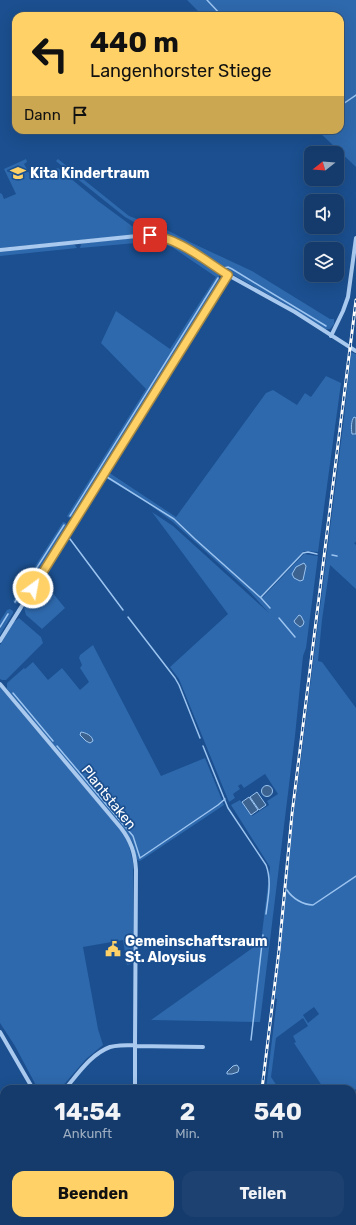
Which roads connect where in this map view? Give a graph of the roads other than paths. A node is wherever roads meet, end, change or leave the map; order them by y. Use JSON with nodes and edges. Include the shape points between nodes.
{"nodes":[{"id":1,"x":356,"y":238,"type":"edge"},
{"id":2,"x":0,"y":250,"type":"edge"},
{"id":3,"x":228,"y":275,"type":"junction"},
{"id":4,"x":331,"y":336,"type":"junction"},
{"id":5,"x":356,"y":351,"type":"edge"},
{"id":6,"x":0,"y":641,"type":"edge"},
{"id":7,"x":0,"y":684,"type":"edge"},
{"id":8,"x":0,"y":1032,"type":"edge"},
{"id":9,"x":135,"y":1045,"type":"junction"},
{"id":10,"x":203,"y":1047,"type":"dead end"},
{"id":11,"x":31,"y":1085,"type":"edge"},
{"id":12,"x":68,"y":1085,"type":"edge"},
{"id":13,"x":135,"y":1085,"type":"edge"}],
"edges":[{"from":1,"to":4,"type":"street","via":[[348,297]]},
{"from":2,"to":3,"type":"street","via":[[160,236],[174,241]]},
{"from":3,"to":4,"type":"street","via":[[295,312]]},
{"from":3,"to":6,"type":"street"},
{"from":4,"to":5,"type":"street"},
{"from":7,"to":9,"type":"street","name":"Plantstaken","via":[[121,828],[132,845],[136,870]]},
{"from":8,"to":11,"type":"street"},
{"from":9,"to":10,"type":"street"},
{"from":9,"to":12,"type":"street","via":[[115,1046],[101,1052]]},
{"from":9,"to":13,"type":"street","name":"Plantstaken"}]}
